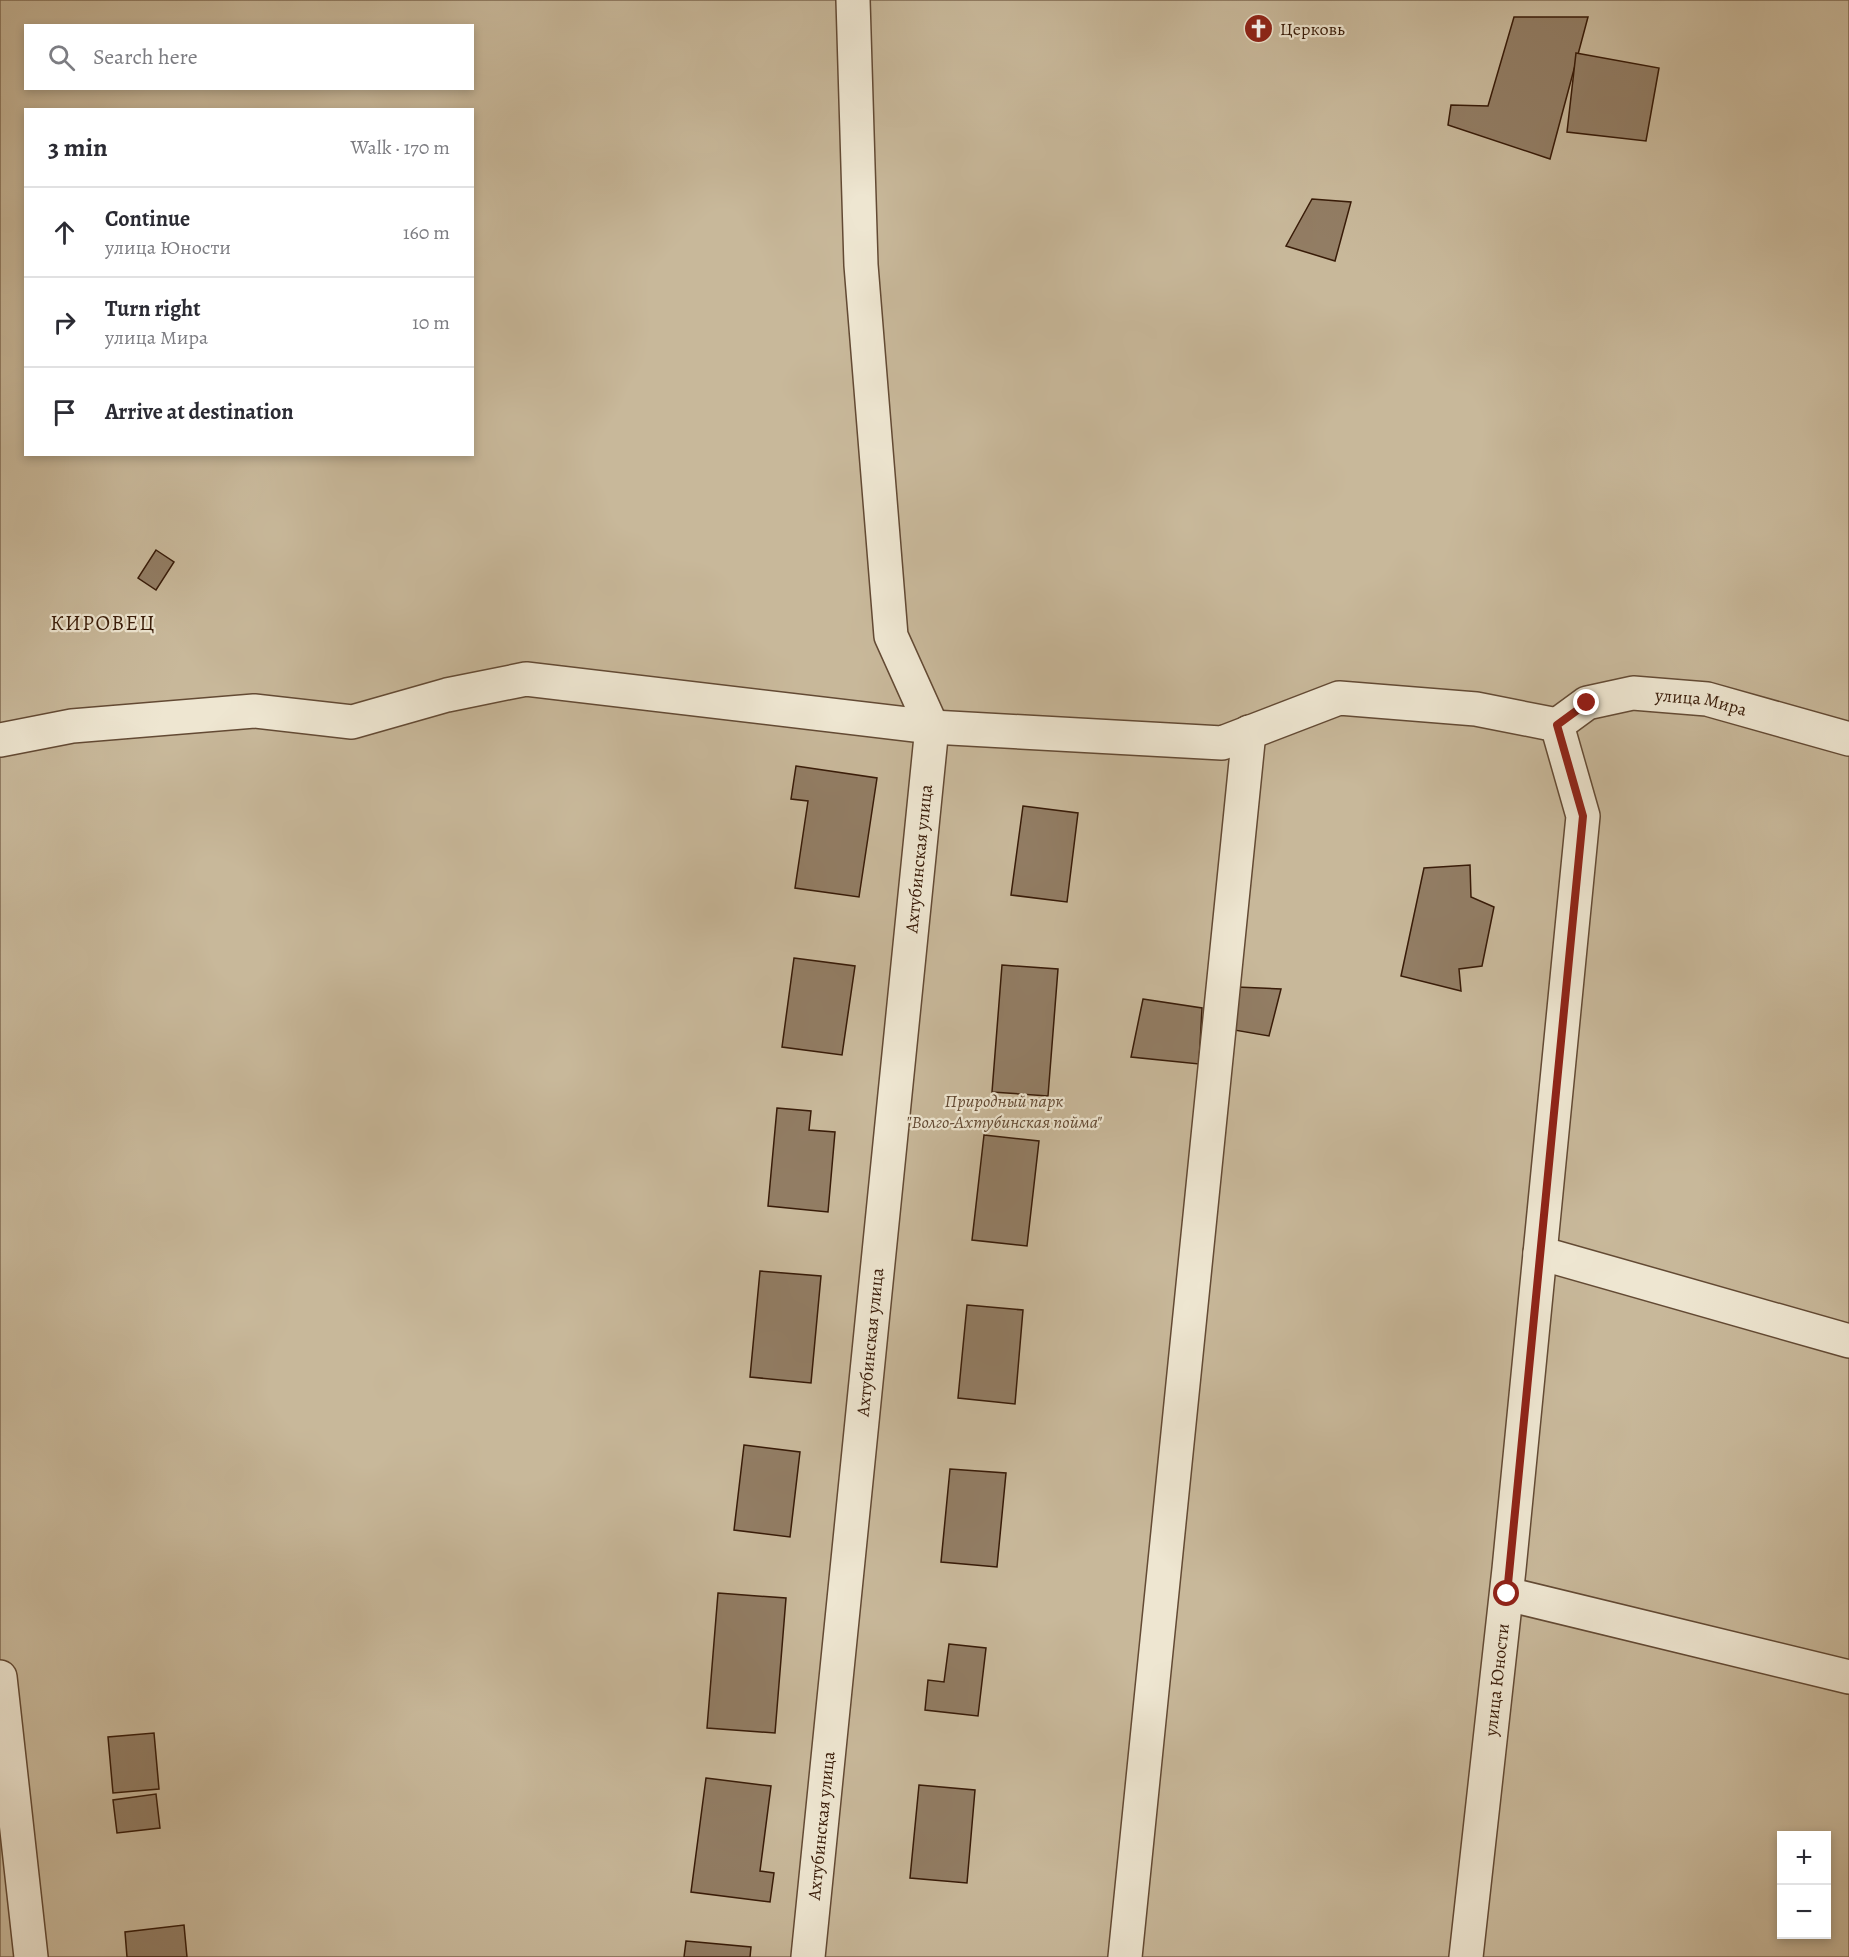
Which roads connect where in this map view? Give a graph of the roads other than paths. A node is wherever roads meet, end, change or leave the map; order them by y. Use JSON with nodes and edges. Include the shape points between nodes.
{"nodes":[{"id":1,"x":853,"y":0,"type":"edge"},
{"id":2,"x":1557,"y":725,"type":"junction"},
{"id":3,"x":932,"y":727,"type":"junction"},
{"id":4,"x":1249,"y":732,"type":"junction"},
{"id":5,"x":1849,"y":739,"type":"edge"},
{"id":6,"x":0,"y":740,"type":"edge"},
{"id":7,"x":1540,"y":1252,"type":"junction"},
{"id":8,"x":1849,"y":1341,"type":"edge"},
{"id":9,"x":1507,"y":1594,"type":"junction"},
{"id":10,"x":0,"y":1677,"type":"edge"},
{"id":11,"x":1849,"y":1677,"type":"edge"},
{"id":12,"x":31,"y":1957,"type":"edge"},
{"id":13,"x":808,"y":1957,"type":"edge"},
{"id":14,"x":1125,"y":1957,"type":"edge"},
{"id":15,"x":1466,"y":1957,"type":"edge"}],
"edges":[{"from":1,"to":3,"type":"street","via":[[861,265],[891,636]]},
{"from":2,"to":4,"type":"street","via":[[1476,709],[1339,698]]},
{"from":2,"to":5,"type":"street","name":"улица Мира","via":[[1587,703],[1633,693],[1707,699]]},
{"from":2,"to":7,"type":"street","name":"улица Юности","via":[[1583,816]]},
{"from":3,"to":4,"type":"street","via":[[1222,743]]},
{"from":3,"to":6,"type":"street","via":[[526,679],[447,695],[352,722],[254,711],[72,726]]},
{"from":3,"to":13,"type":"street","name":"Ахтубинская улица"},
{"from":4,"to":14,"type":"street"},
{"from":7,"to":8,"type":"street"},
{"from":7,"to":9,"type":"street","name":"улица Юности"},
{"from":9,"to":11,"type":"street"},
{"from":9,"to":15,"type":"street","name":"улица Юности"},
{"from":10,"to":12,"type":"street"}]}
